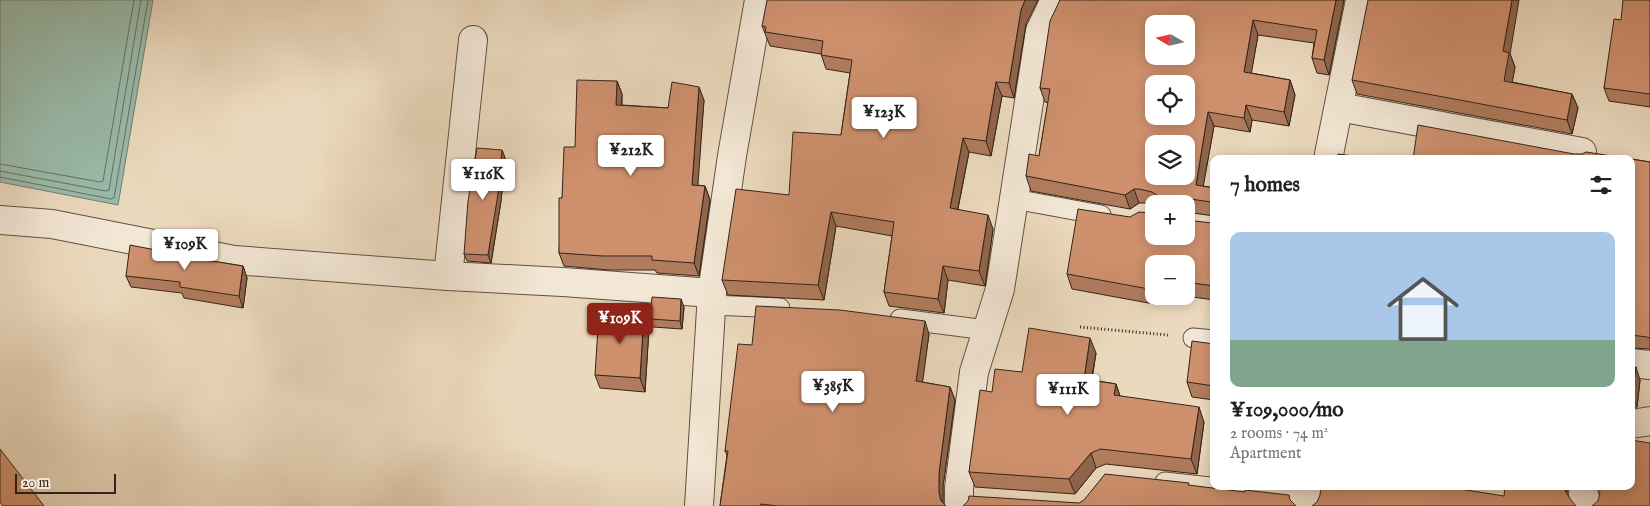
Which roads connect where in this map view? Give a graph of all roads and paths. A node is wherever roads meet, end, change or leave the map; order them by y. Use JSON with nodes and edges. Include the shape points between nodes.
{"nodes":[{"id":1,"x":759,"y":0,"type":"edge"},
{"id":2,"x":1055,"y":0,"type":"edge"},
{"id":3,"x":1360,"y":0,"type":"edge"},
{"id":4,"x":473,"y":40,"type":"dead end"},
{"id":5,"x":1339,"y":107,"type":"junction"},
{"id":6,"x":1582,"y":152,"type":"edge"},
{"id":7,"x":1329,"y":155,"type":"edge"},
{"id":8,"x":1014,"y":199,"type":"junction"},
{"id":9,"x":1115,"y":217,"type":"edge"},
{"id":10,"x":0,"y":220,"type":"edge"},
{"id":11,"x":448,"y":276,"type":"junction"},
{"id":12,"x":712,"y":299,"type":"junction"},
{"id":13,"x":798,"y":309,"type":"edge"},
{"id":14,"x":884,"y":316,"type":"edge"},
{"id":15,"x":1080,"y":327,"type":"dead end"},
{"id":16,"x":987,"y":330,"type":"junction"},
{"id":17,"x":1193,"y":338,"type":"joint"},
{"id":18,"x":1210,"y":340,"type":"edge"},
{"id":19,"x":1635,"y":363,"type":"edge"},
{"id":20,"x":1650,"y":365,"type":"edge"},
{"id":21,"x":1650,"y":421,"type":"edge"},
{"id":22,"x":1635,"y":423,"type":"edge"},
{"id":23,"x":1144,"y":480,"type":"edge"},
{"id":24,"x":1210,"y":487,"type":"edge"},
{"id":25,"x":1242,"y":490,"type":"edge"},
{"id":26,"x":1584,"y":490,"type":"edge"},
{"id":27,"x":1310,"y":497,"type":"edge"},
{"id":28,"x":965,"y":500,"type":"edge"},
{"id":29,"x":699,"y":506,"type":"edge"},
{"id":30,"x":1589,"y":506,"type":"edge"}],
"edges":[{"from":1,"to":12,"type":"street"},
{"from":2,"to":8,"type":"street","via":[[1040,31]]},
{"from":3,"to":5,"type":"street"},
{"from":4,"to":11,"type":"street"},
{"from":5,"to":6,"type":"street"},
{"from":5,"to":7,"type":"street"},
{"from":8,"to":9,"type":"lane"},
{"from":8,"to":16,"type":"street","via":[[1000,289]]},
{"from":10,"to":11,"type":"street","via":[[52,224],[234,260]]},
{"from":11,"to":12,"type":"street","via":[[563,282]]},
{"from":12,"to":13,"type":"lane"},
{"from":12,"to":29,"type":"street"},
{"from":14,"to":16,"type":"lane"},
{"from":15,"to":17,"type":"path"},
{"from":16,"to":28,"type":"street","via":[[974,372]]},
{"from":17,"to":18,"type":"lane"},
{"from":19,"to":20,"type":"street"},
{"from":21,"to":22,"type":"street"},
{"from":23,"to":24,"type":"lane"},
{"from":25,"to":27,"type":"lane"},
{"from":26,"to":30,"type":"street"}]}
